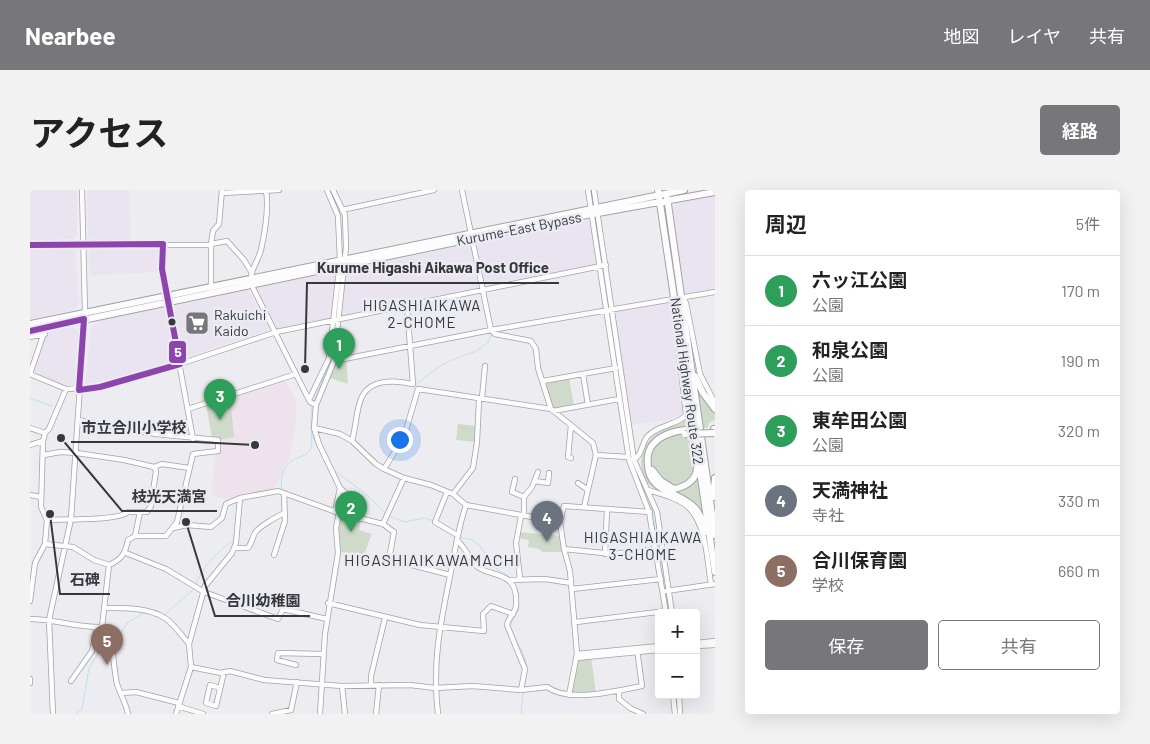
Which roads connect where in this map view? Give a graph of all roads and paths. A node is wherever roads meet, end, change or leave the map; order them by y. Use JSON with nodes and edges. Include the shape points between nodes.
{"nodes":[{"id":1,"x":82,"y":190,"type":"edge"},
{"id":2,"x":279,"y":190,"type":"edge"},
{"id":3,"x":327,"y":190,"type":"edge"},
{"id":4,"x":333,"y":190,"type":"edge"},
{"id":5,"x":434,"y":190,"type":"edge"},
{"id":6,"x":462,"y":190,"type":"edge"},
{"id":7,"x":588,"y":190,"type":"edge"},
{"id":8,"x":594,"y":190,"type":"edge"},
{"id":9,"x":684,"y":190,"type":"edge"},
{"id":10,"x":222,"y":191,"type":"edge"},
{"id":11,"x":266,"y":191,"type":"edge"},
{"id":12,"x":715,"y":192,"type":"edge"},
{"id":13,"x":663,"y":195,"type":"edge"},
{"id":14,"x":336,"y":210,"type":"junction"},
{"id":15,"x":343,"y":210,"type":"junction"},
{"id":16,"x":595,"y":211,"type":"junction"},
{"id":17,"x":472,"y":235,"type":"junction"},
{"id":18,"x":83,"y":244,"type":"junction"},
{"id":19,"x":163,"y":244,"type":"junction"},
{"id":20,"x":211,"y":244,"type":"junction"},
{"id":21,"x":30,"y":245,"type":"edge"},
{"id":22,"x":342,"y":263,"type":"junction"},
{"id":23,"x":604,"y":265,"type":"junction"},
{"id":24,"x":251,"y":278,"type":"junction"},
{"id":25,"x":211,"y":286,"type":"junction"},
{"id":26,"x":482,"y":290,"type":"junction"},
{"id":27,"x":715,"y":292,"type":"edge"},
{"id":28,"x":679,"y":297,"type":"junction"},
{"id":29,"x":167,"y":298,"type":"junction"},
{"id":30,"x":407,"y":306,"type":"junction"},
{"id":31,"x":609,"y":309,"type":"junction"},
{"id":32,"x":85,"y":316,"type":"junction"},
{"id":33,"x":339,"y":319,"type":"junction"},
{"id":34,"x":333,"y":321,"type":"junction"},
{"id":35,"x":30,"y":324,"type":"edge"},
{"id":36,"x":491,"y":330,"type":"junction"},
{"id":37,"x":30,"y":331,"type":"edge"},
{"id":38,"x":45,"y":331,"type":"junction"},
{"id":39,"x":276,"y":332,"type":"junction"},
{"id":40,"x":30,"y":337,"type":"edge"},
{"id":41,"x":412,"y":346,"type":"junction"},
{"id":42,"x":690,"y":358,"type":"junction"},
{"id":43,"x":334,"y":361,"type":"junction"},
{"id":44,"x":180,"y":364,"type":"junction"},
{"id":45,"x":485,"y":366,"type":"dead end"},
{"id":46,"x":615,"y":368,"type":"junction"},
{"id":47,"x":621,"y":368,"type":"junction"},
{"id":48,"x":30,"y":374,"type":"edge"},
{"id":49,"x":296,"y":374,"type":"junction"},
{"id":50,"x":583,"y":374,"type":"junction"},
{"id":51,"x":543,"y":382,"type":"junction"},
{"id":52,"x":413,"y":384,"type":"junction"},
{"id":53,"x":66,"y":389,"type":"junction"},
{"id":54,"x":418,"y":389,"type":"junction"},
{"id":55,"x":79,"y":390,"type":"junction"},
{"id":56,"x":310,"y":398,"type":"junction"},
{"id":57,"x":481,"y":399,"type":"junction"},
{"id":58,"x":619,"y":399,"type":"junction"},
{"id":59,"x":715,"y":403,"type":"edge"},
{"id":60,"x":316,"y":405,"type":"junction"},
{"id":61,"x":588,"y":405,"type":"junction"},
{"id":62,"x":188,"y":409,"type":"junction"},
{"id":63,"x":715,"y":409,"type":"edge"},
{"id":64,"x":552,"y":410,"type":"junction"},
{"id":65,"x":78,"y":420,"type":"junction"},
{"id":66,"x":571,"y":425,"type":"junction"},
{"id":67,"x":30,"y":428,"type":"edge"},
{"id":68,"x":314,"y":428,"type":"junction"},
{"id":69,"x":714,"y":431,"type":"edge"},
{"id":70,"x":685,"y":432,"type":"junction"},
{"id":71,"x":45,"y":433,"type":"junction"},
{"id":72,"x":193,"y":439,"type":"junction"},
{"id":73,"x":43,"y":441,"type":"junction"},
{"id":74,"x":352,"y":441,"type":"junction"},
{"id":75,"x":30,"y":445,"type":"edge"},
{"id":76,"x":697,"y":452,"type":"junction"},
{"id":77,"x":75,"y":453,"type":"junction"},
{"id":78,"x":596,"y":455,"type":"junction"},
{"id":79,"x":44,"y":456,"type":"junction"},
{"id":80,"x":571,"y":458,"type":"dead end"},
{"id":81,"x":631,"y":459,"type":"junction"},
{"id":82,"x":154,"y":467,"type":"junction"},
{"id":83,"x":189,"y":468,"type":"junction"},
{"id":84,"x":384,"y":469,"type":"junction"},
{"id":85,"x":538,"y":472,"type":"dead end"},
{"id":86,"x":549,"y":473,"type":"dead end"},
{"id":87,"x":404,"y":478,"type":"junction"},
{"id":88,"x":715,"y":478,"type":"edge"},
{"id":89,"x":515,"y":480,"type":"dead end"},
{"id":90,"x":535,"y":481,"type":"junction"},
{"id":91,"x":578,"y":484,"type":"dead end"},
{"id":92,"x":340,"y":488,"type":"junction"},
{"id":93,"x":588,"y":490,"type":"junction"},
{"id":94,"x":648,"y":490,"type":"junction"},
{"id":95,"x":282,"y":492,"type":"junction"},
{"id":96,"x":446,"y":492,"type":"junction"},
{"id":97,"x":453,"y":494,"type":"junction"},
{"id":98,"x":30,"y":495,"type":"edge"},
{"id":99,"x":524,"y":497,"type":"junction"},
{"id":100,"x":41,"y":498,"type":"junction"},
{"id":101,"x":240,"y":498,"type":"junction"},
{"id":102,"x":466,"y":505,"type":"junction"},
{"id":103,"x":584,"y":507,"type":"junction"},
{"id":104,"x":712,"y":507,"type":"junction"},
{"id":105,"x":607,"y":510,"type":"junction"},
{"id":106,"x":140,"y":512,"type":"junction"},
{"id":107,"x":650,"y":512,"type":"junction"},
{"id":108,"x":657,"y":512,"type":"junction"},
{"id":109,"x":285,"y":513,"type":"junction"},
{"id":110,"x":337,"y":513,"type":"junction"},
{"id":111,"x":522,"y":516,"type":"junction"},
{"id":112,"x":71,"y":519,"type":"junction"},
{"id":113,"x":358,"y":519,"type":"junction"},
{"id":114,"x":47,"y":520,"type":"junction"},
{"id":115,"x":560,"y":522,"type":"junction"},
{"id":116,"x":383,"y":524,"type":"junction"},
{"id":117,"x":173,"y":528,"type":"junction"},
{"id":118,"x":715,"y":535,"type":"edge"},
{"id":119,"x":135,"y":536,"type":"junction"},
{"id":120,"x":457,"y":538,"type":"junction"},
{"id":121,"x":45,"y":544,"type":"junction"},
{"id":122,"x":710,"y":545,"type":"junction"},
{"id":123,"x":66,"y":546,"type":"junction"},
{"id":124,"x":235,"y":548,"type":"junction"},
{"id":125,"x":564,"y":549,"type":"junction"},
{"id":126,"x":657,"y":549,"type":"junction"},
{"id":127,"x":126,"y":553,"type":"junction"},
{"id":128,"x":605,"y":554,"type":"junction"},
{"id":129,"x":274,"y":555,"type":"dead end"},
{"id":130,"x":30,"y":557,"type":"edge"},
{"id":131,"x":37,"y":558,"type":"junction"},
{"id":132,"x":108,"y":565,"type":"junction"},
{"id":133,"x":715,"y":572,"type":"edge"},
{"id":134,"x":450,"y":575,"type":"junction"},
{"id":135,"x":520,"y":579,"type":"junction"},
{"id":136,"x":508,"y":580,"type":"junction"},
{"id":137,"x":660,"y":580,"type":"junction"},
{"id":138,"x":713,"y":584,"type":"edge"},
{"id":139,"x":571,"y":586,"type":"junction"},
{"id":140,"x":668,"y":591,"type":"junction"},
{"id":141,"x":204,"y":592,"type":"junction"},
{"id":142,"x":662,"y":592,"type":"junction"},
{"id":143,"x":30,"y":602,"type":"edge"},
{"id":144,"x":328,"y":603,"type":"junction"},
{"id":145,"x":104,"y":608,"type":"junction"},
{"id":146,"x":665,"y":609,"type":"edge"},
{"id":147,"x":671,"y":609,"type":"edge"},
{"id":148,"x":655,"y":613,"type":"edge"},
{"id":149,"x":513,"y":614,"type":"junction"},
{"id":150,"x":385,"y":618,"type":"junction"},
{"id":151,"x":30,"y":619,"type":"edge"},
{"id":152,"x":327,"y":619,"type":"junction"},
{"id":153,"x":49,"y":620,"type":"junction"},
{"id":154,"x":576,"y":622,"type":"junction"},
{"id":155,"x":99,"y":627,"type":"junction"},
{"id":156,"x":438,"y":628,"type":"junction"},
{"id":157,"x":700,"y":643,"type":"edge"},
{"id":158,"x":715,"y":643,"type":"edge"},
{"id":159,"x":189,"y":644,"type":"junction"},
{"id":160,"x":700,"y":645,"type":"edge"},
{"id":161,"x":655,"y":647,"type":"edge"},
{"id":162,"x":655,"y":650,"type":"edge"},
{"id":163,"x":637,"y":651,"type":"junction"},
{"id":164,"x":323,"y":654,"type":"junction"},
{"id":165,"x":577,"y":656,"type":"junction"},
{"id":166,"x":296,"y":665,"type":"dead end"},
{"id":167,"x":191,"y":667,"type":"junction"},
{"id":168,"x":224,"y":672,"type":"junction"},
{"id":169,"x":71,"y":681,"type":"dead end"},
{"id":170,"x":297,"y":682,"type":"junction"},
{"id":171,"x":321,"y":683,"type":"junction"},
{"id":172,"x":371,"y":685,"type":"junction"},
{"id":173,"x":379,"y":685,"type":"junction"},
{"id":174,"x":342,"y":686,"type":"junction"},
{"id":175,"x":220,"y":688,"type":"junction"},
{"id":176,"x":434,"y":688,"type":"junction"},
{"id":177,"x":521,"y":690,"type":"junction"},
{"id":178,"x":619,"y":690,"type":"junction"},
{"id":179,"x":122,"y":693,"type":"junction"},
{"id":180,"x":570,"y":695,"type":"junction"},
{"id":181,"x":673,"y":699,"type":"edge"},
{"id":182,"x":679,"y":699,"type":"edge"},
{"id":183,"x":178,"y":704,"type":"junction"},
{"id":184,"x":53,"y":714,"type":"edge"},
{"id":185,"x":128,"y":714,"type":"edge"},
{"id":186,"x":176,"y":714,"type":"edge"},
{"id":187,"x":204,"y":714,"type":"edge"},
{"id":188,"x":272,"y":714,"type":"edge"},
{"id":189,"x":320,"y":714,"type":"edge"},
{"id":190,"x":344,"y":714,"type":"edge"},
{"id":191,"x":376,"y":714,"type":"edge"},
{"id":192,"x":438,"y":714,"type":"edge"},
{"id":193,"x":643,"y":714,"type":"edge"},
{"id":194,"x":675,"y":714,"type":"edge"},
{"id":195,"x":680,"y":714,"type":"edge"}],
"edges":[{"from":1,"to":18,"type":"street"},
{"from":2,"to":11,"type":"street"},
{"from":3,"to":14,"type":"street"},
{"from":4,"to":15,"type":"street"},
{"from":5,"to":15,"type":"street"},
{"from":6,"to":17,"type":"street"},
{"from":7,"to":16,"type":"street"},
{"from":8,"to":16,"type":"street"},
{"from":9,"to":13,"type":"highway","name":"Kurume-East Bypass"},
{"from":10,"to":11,"type":"street"},
{"from":10,"to":20,"type":"street","via":[[220,224],[213,231]]},
{"from":11,"to":24,"type":"street","via":[[261,250]]},
{"from":12,"to":13,"type":"highway","name":"Kurume-East Bypass"},
{"from":13,"to":16,"type":"highway","name":"Kurume-East Bypass"},
{"from":13,"to":28,"type":"highway","name":"National Highway Route 322"},
{"from":14,"to":15,"type":"street"},
{"from":14,"to":22,"type":"street"},
{"from":15,"to":22,"type":"street","via":[[346,229]]},
{"from":16,"to":17,"type":"highway","name":"Kurume-East Bypass"},
{"from":16,"to":23,"type":"street"},
{"from":17,"to":22,"type":"highway","name":"Kurume-East Bypass"},
{"from":17,"to":26,"type":"street"},
{"from":18,"to":19,"type":"street"},
{"from":18,"to":21,"type":"street"},
{"from":18,"to":32,"type":"street"},
{"from":19,"to":20,"type":"street"},
{"from":19,"to":29,"type":"street","via":[[162,268]]},
{"from":20,"to":24,"type":"street","via":[[227,241],[244,260]]},
{"from":20,"to":25,"type":"street"},
{"from":22,"to":24,"type":"highway","name":"Kurume-East Bypass"},
{"from":22,"to":33,"type":"street"},
{"from":22,"to":34,"type":"street"},
{"from":23,"to":26,"type":"street"},
{"from":23,"to":31,"type":"street"},
{"from":24,"to":25,"type":"highway","name":"Kurume-East Bypass"},
{"from":24,"to":29,"type":"highway","name":"Kurume-East Bypass"},
{"from":24,"to":39,"type":"street"},
{"from":25,"to":29,"type":"highway","name":"Kurume-East Bypass"},
{"from":26,"to":30,"type":"street"},
{"from":26,"to":36,"type":"street"},
{"from":27,"to":28,"type":"street"},
{"from":28,"to":31,"type":"street"},
{"from":28,"to":42,"type":"highway","name":"National Highway Route 322"},
{"from":28,"to":59,"type":"street","via":[[686,303],[700,374]]},
{"from":28,"to":76,"type":"highway","name":"National Highway Route 322"},
{"from":28,"to":81,"type":"street","via":[[672,304],[686,415],[647,437],[639,456]]},
{"from":29,"to":32,"type":"highway","name":"Kurume-East Bypass"},
{"from":29,"to":44,"type":"street"},
{"from":30,"to":33,"type":"street"},
{"from":30,"to":41,"type":"street"},
{"from":31,"to":36,"type":"street"},
{"from":31,"to":46,"type":"street"},
{"from":31,"to":47,"type":"street"},
{"from":32,"to":35,"type":"highway","name":"Kurume-East Bypass"},
{"from":32,"to":38,"type":"highway","name":"Kurume-East Bypass"},
{"from":32,"to":55,"type":"street"},
{"from":33,"to":34,"type":"street"},
{"from":33,"to":43,"type":"street"},
{"from":34,"to":39,"type":"street"},
{"from":34,"to":56,"type":"street","via":[[329,358]]},
{"from":36,"to":41,"type":"street"},
{"from":36,"to":51,"type":"street","via":[[495,334],[531,342],[536,349]]},
{"from":37,"to":38,"type":"highway","name":"Kurume-East Bypass"},
{"from":38,"to":40,"type":"street"},
{"from":38,"to":48,"type":"street"},
{"from":39,"to":44,"type":"street"},
{"from":39,"to":49,"type":"street"},
{"from":41,"to":43,"type":"street"},
{"from":41,"to":52,"type":"street"},
{"from":42,"to":63,"type":"highway","via":[[696,377]]},
{"from":42,"to":104,"type":"highway","name":"National Highway Route 322"},
{"from":43,"to":60,"type":"street"},
{"from":44,"to":55,"type":"street"},
{"from":44,"to":62,"type":"street"},
{"from":45,"to":57,"type":"street"},
{"from":46,"to":47,"type":"street"},
{"from":46,"to":50,"type":"street"},
{"from":46,"to":58,"type":"street"},
{"from":47,"to":81,"type":"street"},
{"from":48,"to":53,"type":"street"},
{"from":49,"to":56,"type":"street"},
{"from":49,"to":62,"type":"street"},
{"from":50,"to":51,"type":"street"},
{"from":50,"to":61,"type":"street"},
{"from":51,"to":64,"type":"street"},
{"from":52,"to":54,"type":"street"},
{"from":52,"to":74,"type":"street","via":[[387,380],[361,397]]},
{"from":53,"to":55,"type":"street"},
{"from":53,"to":71,"type":"street"},
{"from":54,"to":57,"type":"street"},
{"from":54,"to":84,"type":"street","via":[[404,437]]},
{"from":55,"to":65,"type":"street"},
{"from":56,"to":60,"type":"street","via":[[310,402]]},
{"from":57,"to":64,"type":"street"},
{"from":57,"to":97,"type":"street","via":[[473,468]]},
{"from":58,"to":61,"type":"street"},
{"from":58,"to":81,"type":"street"},
{"from":60,"to":68,"type":"street"},
{"from":61,"to":64,"type":"street"},
{"from":62,"to":72,"type":"street"},
{"from":64,"to":66,"type":"street"},
{"from":65,"to":72,"type":"street"},
{"from":65,"to":77,"type":"street"},
{"from":66,"to":78,"type":"street","via":[[593,443]]},
{"from":66,"to":80,"type":"street","via":[[568,457]]},
{"from":67,"to":71,"type":"street"},
{"from":68,"to":74,"type":"street","via":[[329,430]]},
{"from":68,"to":92,"type":"street"},
{"from":69,"to":70,"type":"highway"},
{"from":70,"to":76,"type":"highway","via":[[657,445],[652,457],[652,470],[666,486],[687,485],[697,473]]},
{"from":70,"to":122,"type":"highway","via":[[664,436],[651,447],[648,470],[661,488],[697,510]]},
{"from":71,"to":73,"type":"street"},
{"from":72,"to":83,"type":"street","via":[[218,440],[218,451],[193,454]]},
{"from":73,"to":75,"type":"street"},
{"from":73,"to":79,"type":"street"},
{"from":74,"to":84,"type":"street"},
{"from":76,"to":122,"type":"highway","name":"National Highway Route 322"},
{"from":77,"to":79,"type":"street"},
{"from":77,"to":82,"type":"street"},
{"from":77,"to":112,"type":"street"},
{"from":78,"to":81,"type":"street"},
{"from":78,"to":93,"type":"street"},
{"from":79,"to":100,"type":"street"},
{"from":81,"to":94,"type":"street"},
{"from":81,"to":107,"type":"street"},
{"from":82,"to":83,"type":"street","via":[[162,464]]},
{"from":82,"to":106,"type":"street","via":[[151,506],[147,512]]},
{"from":83,"to":117,"type":"street"},
{"from":84,"to":87,"type":"street"},
{"from":85,"to":90,"type":"street"},
{"from":86,"to":90,"type":"street","via":[[548,483]]},
{"from":87,"to":96,"type":"street"},
{"from":87,"to":116,"type":"street"},
{"from":88,"to":104,"type":"highway"},
{"from":89,"to":99,"type":"street","via":[[513,494]]},
{"from":90,"to":99,"type":"street"},
{"from":91,"to":93,"type":"street"},
{"from":92,"to":110,"type":"street"},
{"from":92,"to":113,"type":"street","via":[[359,506]]},
{"from":93,"to":103,"type":"street"},
{"from":94,"to":108,"type":"street"},
{"from":94,"to":138,"type":"street","via":[[689,508],[698,521]]},
{"from":95,"to":101,"type":"street"},
{"from":95,"to":109,"type":"street"},
{"from":95,"to":110,"type":"street"},
{"from":96,"to":97,"type":"street"},
{"from":96,"to":120,"type":"street","via":[[435,522]]},
{"from":97,"to":102,"type":"street"},
{"from":98,"to":100,"type":"street"},
{"from":99,"to":111,"type":"street"},
{"from":100,"to":114,"type":"street"},
{"from":101,"to":117,"type":"street","via":[[226,504],[222,518],[211,527],[187,525]]},
{"from":101,"to":124,"type":"street"},
{"from":102,"to":111,"type":"street"},
{"from":102,"to":120,"type":"street"},
{"from":103,"to":105,"type":"street"},
{"from":103,"to":115,"type":"street","via":[[564,506]]},
{"from":104,"to":118,"type":"highway","name":"National Highway Route 322"},
{"from":105,"to":107,"type":"street"},
{"from":105,"to":128,"type":"street"},
{"from":106,"to":112,"type":"street"},
{"from":106,"to":119,"type":"street"},
{"from":107,"to":108,"type":"street"},
{"from":107,"to":126,"type":"street"},
{"from":108,"to":140,"type":"street"},
{"from":109,"to":124,"type":"street","via":[[255,531],[248,548]]},
{"from":109,"to":129,"type":"street"},
{"from":110,"to":113,"type":"street"},
{"from":110,"to":144,"type":"street","via":[[338,553]]},
{"from":111,"to":115,"type":"street"},
{"from":111,"to":135,"type":"street","via":[[516,543]]},
{"from":112,"to":114,"type":"street"},
{"from":112,"to":123,"type":"street"},
{"from":113,"to":116,"type":"street"},
{"from":114,"to":121,"type":"street"},
{"from":115,"to":125,"type":"street"},
{"from":116,"to":134,"type":"street","via":[[394,532],[389,559]]},
{"from":117,"to":119,"type":"street","via":[[166,536]]},
{"from":119,"to":127,"type":"street","via":[[128,540]]},
{"from":120,"to":134,"type":"street"},
{"from":120,"to":136,"type":"street","via":[[473,562]]},
{"from":121,"to":123,"type":"street"},
{"from":121,"to":131,"type":"street"},
{"from":122,"to":133,"type":"highway","name":"National Highway Route 322"},
{"from":123,"to":132,"type":"street","via":[[79,549]]},
{"from":123,"to":153,"type":"street"},
{"from":124,"to":141,"type":"street","via":[[210,579]]},
{"from":125,"to":128,"type":"street"},
{"from":125,"to":139,"type":"street"},
{"from":126,"to":128,"type":"street"},
{"from":126,"to":137,"type":"street"},
{"from":127,"to":132,"type":"street","via":[[119,561]]},
{"from":127,"to":141,"type":"street","via":[[166,569]]},
{"from":130,"to":131,"type":"street"},
{"from":131,"to":143,"type":"street"},
{"from":132,"to":145,"type":"street"},
{"from":134,"to":156,"type":"street"},
{"from":135,"to":136,"type":"street"},
{"from":135,"to":139,"type":"street","via":[[545,579]]},
{"from":136,"to":149,"type":"street","via":[[516,593]]},
{"from":137,"to":139,"type":"street"},
{"from":137,"to":142,"type":"street"},
{"from":138,"to":140,"type":"street"},
{"from":139,"to":154,"type":"street"},
{"from":140,"to":142,"type":"street"},
{"from":140,"to":147,"type":"street"},
{"from":141,"to":152,"type":"street","via":[[278,619],[283,609]]},
{"from":141,"to":159,"type":"street"},
{"from":142,"to":146,"type":"street"},
{"from":144,"to":150,"type":"street"},
{"from":144,"to":152,"type":"street"},
{"from":145,"to":155,"type":"street"},
{"from":145,"to":159,"type":"street","via":[[147,610],[158,614],[167,619]]},
{"from":148,"to":154,"type":"street"},
{"from":149,"to":156,"type":"street","via":[[491,606],[483,614],[484,631]]},
{"from":149,"to":177,"type":"street","via":[[507,626],[525,669]]},
{"from":150,"to":156,"type":"street"},
{"from":150,"to":172,"type":"street"},
{"from":151,"to":153,"type":"street"},
{"from":152,"to":164,"type":"street"},
{"from":153,"to":155,"type":"street","via":[[87,628]]},
{"from":153,"to":184,"type":"street"},
{"from":154,"to":165,"type":"street"},
{"from":155,"to":169,"type":"street","via":[[92,651]]},
{"from":155,"to":179,"type":"street","via":[[111,639],[117,682]]},
{"from":156,"to":176,"type":"street"},
{"from":157,"to":158,"type":"street"},
{"from":158,"to":160,"type":"street"},
{"from":159,"to":167,"type":"street"},
{"from":161,"to":163,"type":"street"},
{"from":162,"to":163,"type":"street"},
{"from":163,"to":165,"type":"street"},
{"from":163,"to":178,"type":"street","via":[[642,686]]},
{"from":164,"to":166,"type":"street","via":[[278,653],[277,660]]},
{"from":164,"to":171,"type":"street"},
{"from":165,"to":180,"type":"street"},
{"from":167,"to":168,"type":"street"},
{"from":167,"to":183,"type":"street"},
{"from":168,"to":170,"type":"street"},
{"from":168,"to":175,"type":"street"},
{"from":170,"to":171,"type":"street"},
{"from":170,"to":188,"type":"street","via":[[292,710]]},
{"from":171,"to":174,"type":"street"},
{"from":171,"to":189,"type":"street"},
{"from":172,"to":173,"type":"street"},
{"from":172,"to":174,"type":"street"},
{"from":173,"to":176,"type":"street","via":[[410,684]]},
{"from":173,"to":191,"type":"street"},
{"from":174,"to":190,"type":"street"},
{"from":175,"to":175,"type":"street","via":[[216,706],[206,703],[210,685]]},
{"from":176,"to":177,"type":"street","via":[[473,686]]},
{"from":176,"to":192,"type":"street"},
{"from":177,"to":180,"type":"street","via":[[547,687],[556,693]]},
{"from":178,"to":180,"type":"street"},
{"from":178,"to":193,"type":"street","via":[[619,699],[623,703]]},
{"from":179,"to":183,"type":"street","via":[[136,692]]},
{"from":179,"to":185,"type":"street"},
{"from":181,"to":194,"type":"street"},
{"from":182,"to":195,"type":"street"},
{"from":183,"to":186,"type":"street"},
{"from":183,"to":187,"type":"street"}]}
